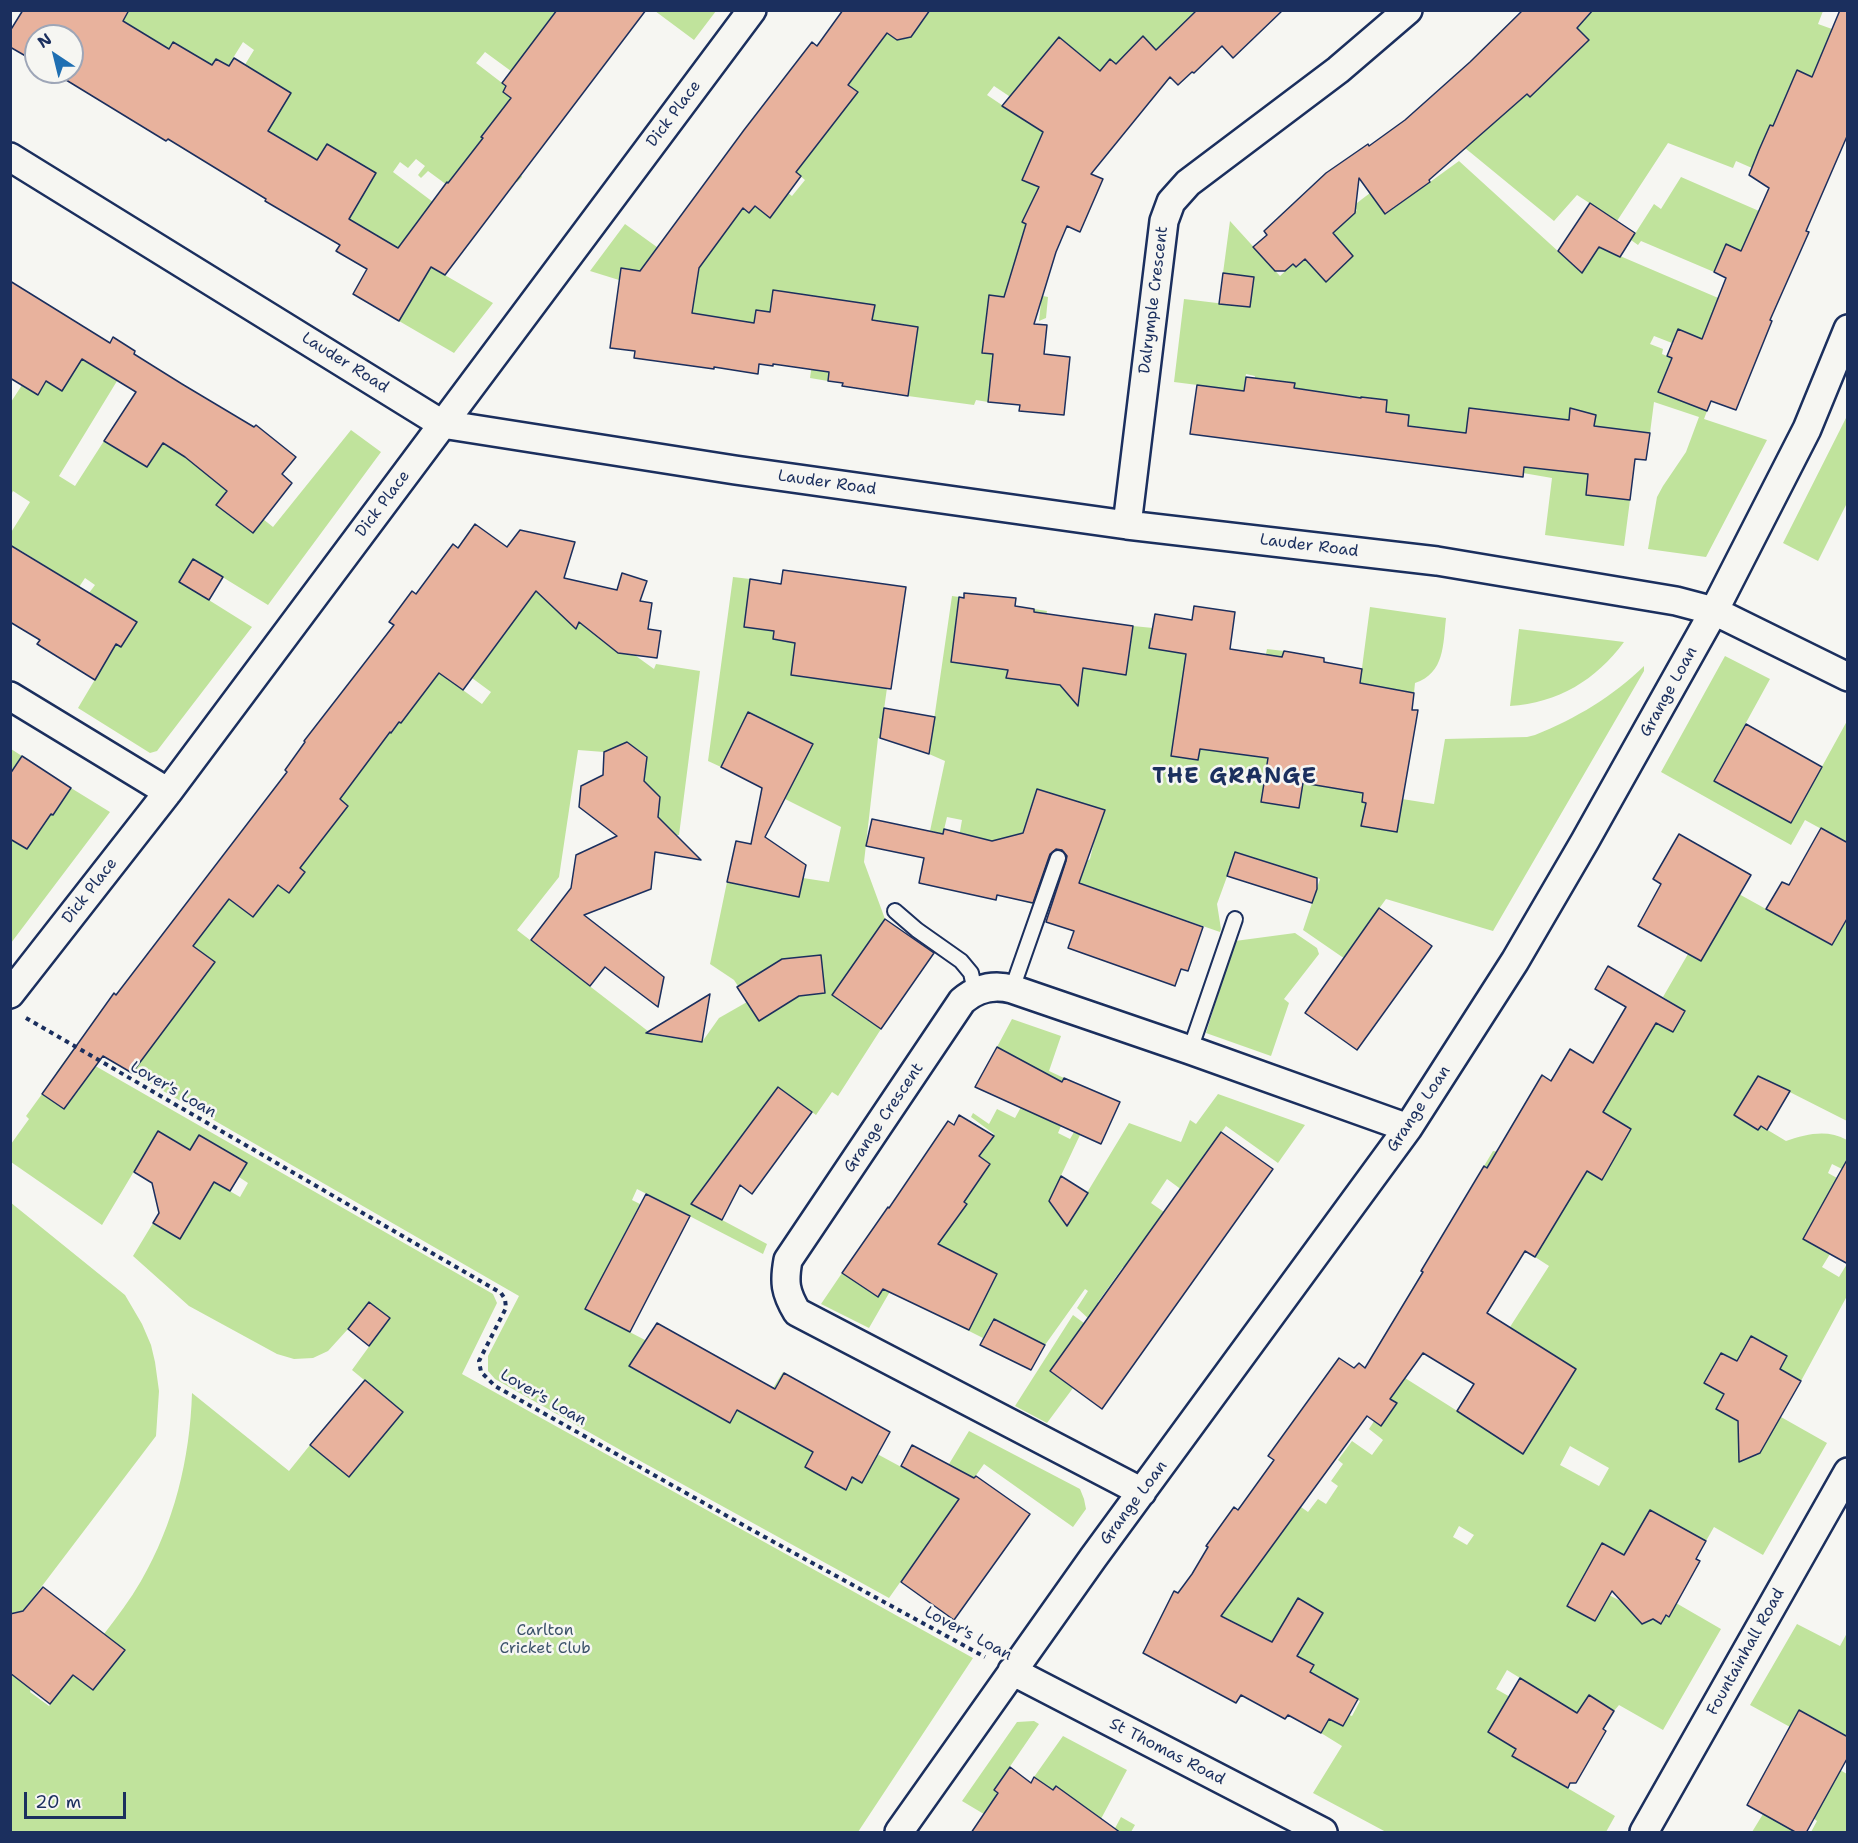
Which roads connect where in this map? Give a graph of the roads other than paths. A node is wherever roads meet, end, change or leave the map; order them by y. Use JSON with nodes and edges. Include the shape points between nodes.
{"nodes":[{"id":1,"x":752,"y":10,"type":"edge"},
{"id":2,"x":1408,"y":10,"type":"edge"},
{"id":3,"x":10,"y":157,"type":"edge"},
{"id":4,"x":1848,"y":329,"type":"edge"},
{"id":5,"x":442,"y":424,"type":"junction"},
{"id":6,"x":1127,"y":525,"type":"junction"},
{"id":7,"x":1714,"y":611,"type":"junction"},
{"id":8,"x":1848,"y":677,"type":"edge"},
{"id":9,"x":10,"y":696,"type":"edge"},
{"id":10,"x":168,"y":792,"type":"junction"},
{"id":11,"x":1058,"y":858,"type":"dead end"},
{"id":12,"x":895,"y":911,"type":"dead end"},
{"id":13,"x":1234,"y":919,"type":"dead end"},
{"id":14,"x":1012,"y":989,"type":"junction"},
{"id":15,"x":975,"y":991,"type":"junction"},
{"id":16,"x":15,"y":1004,"type":"edge"},
{"id":17,"x":1190,"y":1050,"type":"junction"},
{"id":18,"x":1408,"y":1128,"type":"junction"},
{"id":19,"x":1848,"y":1472,"type":"edge"},
{"id":20,"x":1142,"y":1492,"type":"junction"},
{"id":21,"x":1012,"y":1671,"type":"junction"},
{"id":22,"x":899,"y":1833,"type":"edge"},
{"id":23,"x":1323,"y":1833,"type":"edge"},
{"id":24,"x":1644,"y":1833,"type":"edge"}],
"edges":[{"from":1,"to":5,"type":"street","name":"Dick Place"},
{"from":2,"to":6,"type":"street","name":"Dalrymple Crescent","via":[[1338,70],[1188,183],[1171,202],[1164,220]]},
{"from":3,"to":5,"type":"street","name":"Lauder Road"},
{"from":4,"to":7,"type":"street","name":"Grange Loan","via":[[1807,429]]},
{"from":5,"to":6,"type":"street","name":"Lauder Road"},
{"from":5,"to":10,"type":"street","name":"Dick Place"},
{"from":6,"to":7,"type":"street","name":"Lauder Road","via":[[1437,561],[1665,598]]},
{"from":7,"to":8,"type":"street","name":"Lauder Road"},
{"from":7,"to":18,"type":"street","name":"Grange Loan","via":[[1515,961]]},
{"from":9,"to":10,"type":"street"},
{"from":10,"to":16,"type":"street","name":"Dick Place"},
{"from":11,"to":14,"type":"lane"},
{"from":12,"to":15,"type":"lane","via":[[961,961],[972,973]]},
{"from":13,"to":17,"type":"lane"},
{"from":14,"to":15,"type":"street","via":[[1001,986]]},
{"from":14,"to":17,"type":"street"},
{"from":15,"to":20,"type":"street","name":"Grange Crescent","via":[[962,1001],[788,1260],[788,1297],[797,1312]]},
{"from":17,"to":18,"type":"street"},
{"from":18,"to":20,"type":"street","name":"Grange Loan"},
{"from":19,"to":24,"type":"street","name":"Fountainhall Road"},
{"from":20,"to":21,"type":"street","name":"Grange Loan"},
{"from":21,"to":22,"type":"street","name":"Grange Loan"},
{"from":21,"to":23,"type":"street","name":"St Thomas Road"}]}
